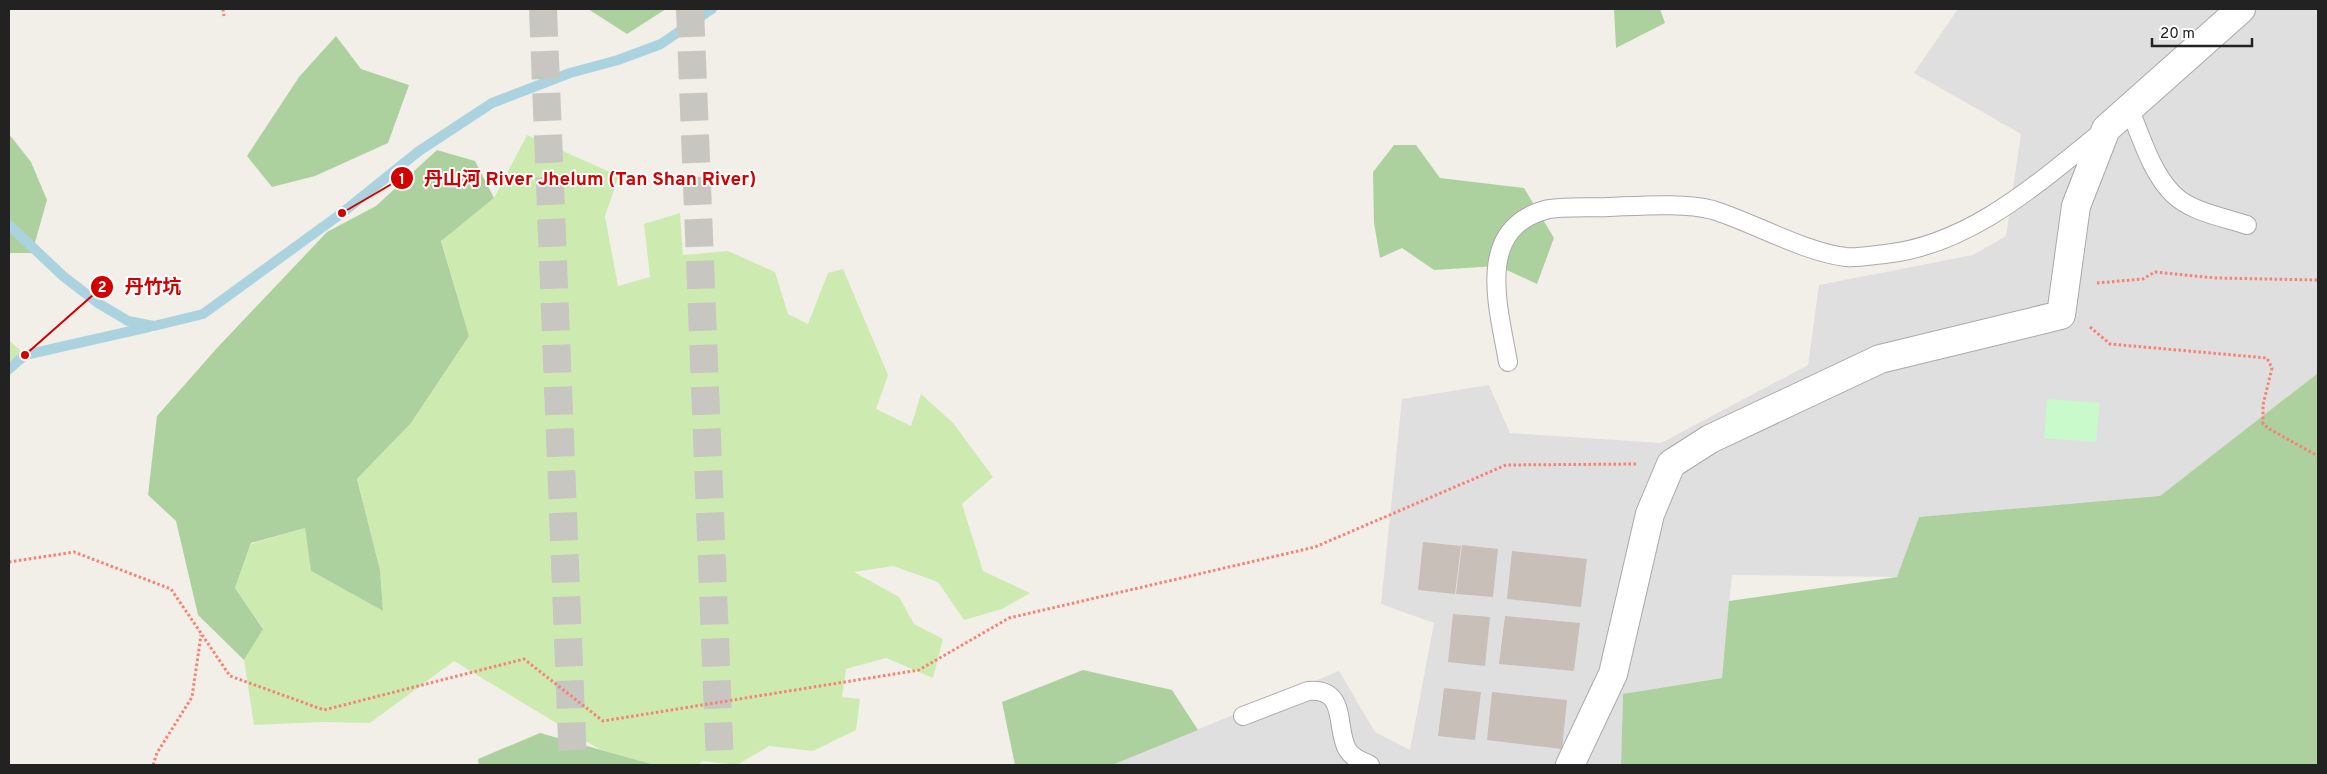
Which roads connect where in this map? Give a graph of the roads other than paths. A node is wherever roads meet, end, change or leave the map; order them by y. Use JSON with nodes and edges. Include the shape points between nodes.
{"nodes":[{"id":1,"x":2241,"y":9,"type":"edge"},
{"id":2,"x":2129,"y":108,"type":"junction"},
{"id":3,"x":2106,"y":129,"type":"junction"},
{"id":4,"x":2247,"y":225,"type":"dead end"},
{"id":5,"x":1508,"y":362,"type":"dead end"},
{"id":6,"x":1242,"y":716,"type":"dead end"},
{"id":7,"x":1370,"y":765,"type":"edge"},
{"id":8,"x":1570,"y":765,"type":"edge"}],
"edges":[{"from":1,"to":2,"type":"street"},
{"from":2,"to":3,"type":"street"},
{"from":2,"to":4,"type":"lane","via":[[2158,174],[2173,194],[2194,208]]},
{"from":3,"to":5,"type":"lane","via":[[2013,203],[1940,242],[1887,254],[1846,257],[1809,247],[1711,210],[1662,205],[1545,210],[1514,225],[1500,250],[1495,286]]},
{"from":3,"to":8,"type":"street","via":[[2076,206],[2061,315],[1880,359],[1710,439],[1671,464],[1650,514],[1613,674]]},
{"from":6,"to":7,"type":"lane","via":[[1308,691],[1319,690],[1337,707],[1347,749],[1355,758]]}]}
